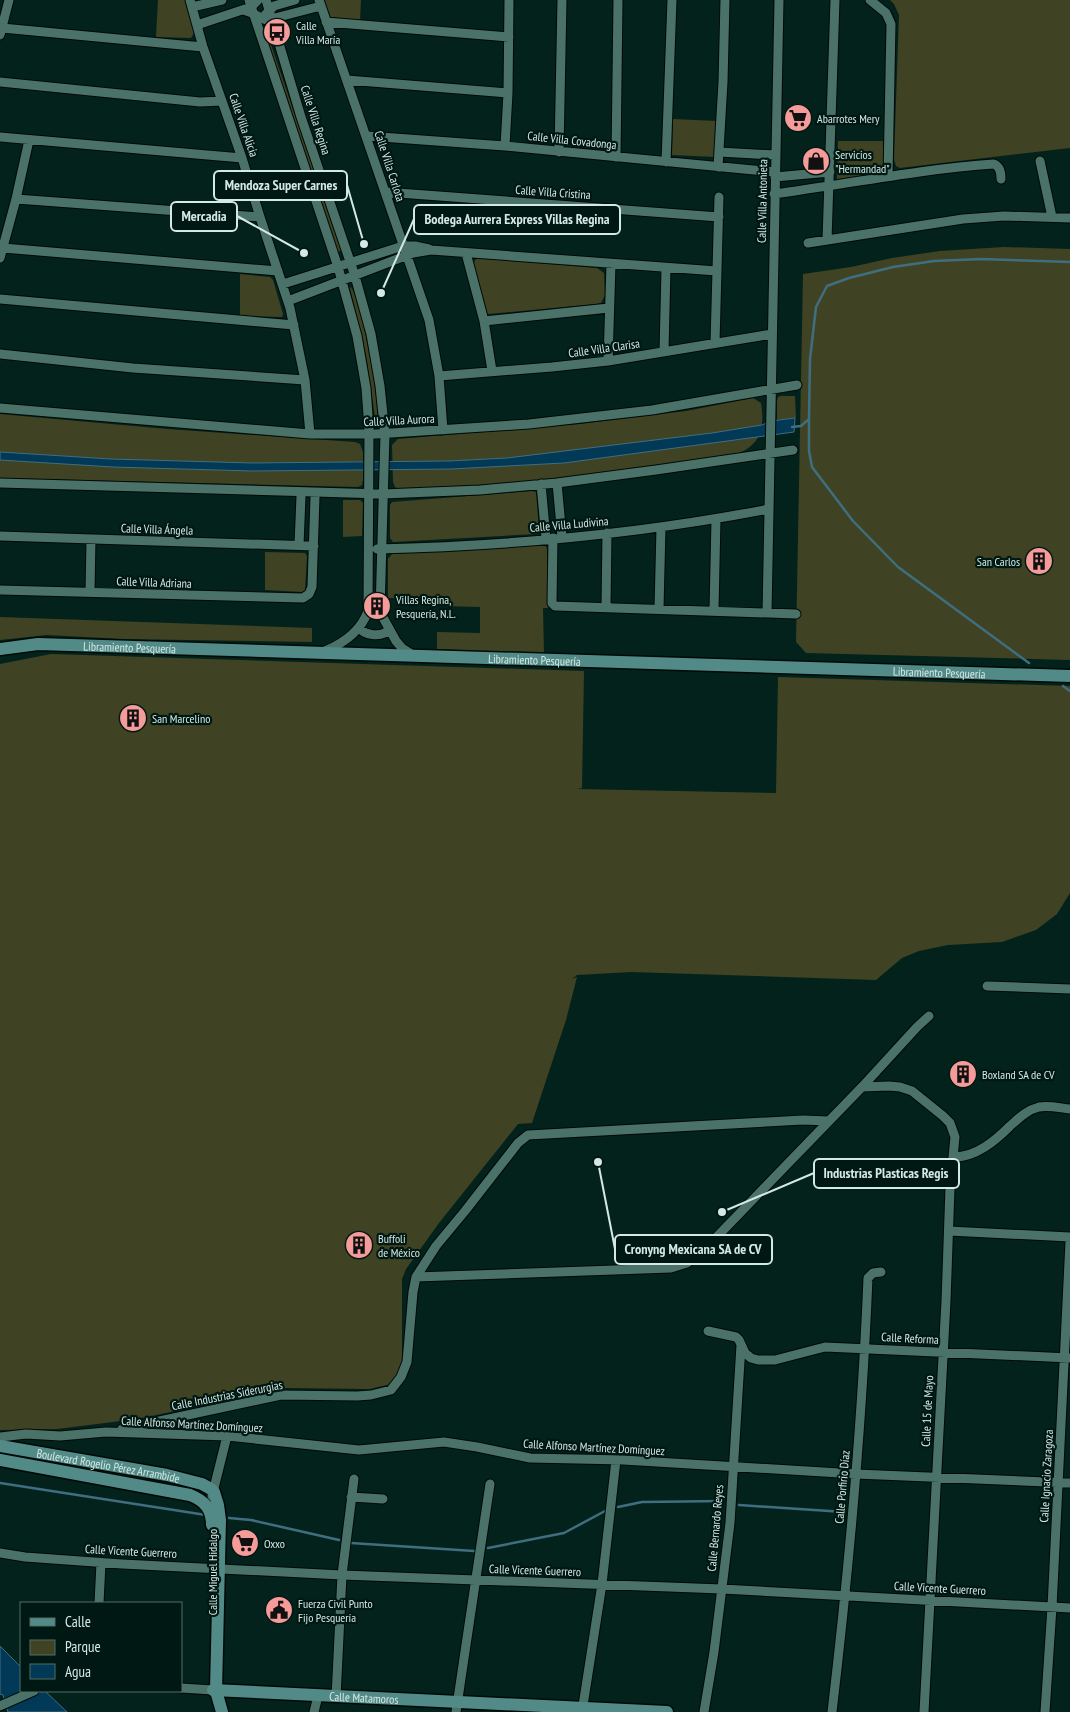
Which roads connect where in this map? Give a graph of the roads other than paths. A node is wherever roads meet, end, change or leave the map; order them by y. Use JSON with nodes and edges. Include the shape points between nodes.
{"nodes":[{"id":1,"x":9,"y":0,"type":"edge"},
{"id":2,"x":222,"y":0,"type":"edge"},
{"id":3,"x":240,"y":0,"type":"edge"},
{"id":4,"x":295,"y":0,"type":"edge"},
{"id":5,"x":509,"y":0,"type":"edge"},
{"id":6,"x":562,"y":0,"type":"edge"},
{"id":7,"x":618,"y":0,"type":"edge"},
{"id":8,"x":672,"y":0,"type":"edge"},
{"id":9,"x":725,"y":0,"type":"edge"},
{"id":10,"x":779,"y":0,"type":"edge"},
{"id":11,"x":835,"y":0,"type":"edge"},
{"id":12,"x":870,"y":0,"type":"edge"},
{"id":13,"x":191,"y":3,"type":"edge"},
{"id":14,"x":317,"y":4,"type":"edge"},
{"id":15,"x":260,"y":9,"type":"edge"},
{"id":16,"x":326,"y":22,"type":"junction"},
{"id":17,"x":197,"y":25,"type":"junction"},
{"id":18,"x":1,"y":31,"type":"edge"},
{"id":19,"x":275,"y":33,"type":"junction"},
{"id":20,"x":509,"y":37,"type":"junction"},
{"id":21,"x":262,"y":38,"type":"junction"},
{"id":22,"x":203,"y":47,"type":"junction"},
{"id":23,"x":347,"y":80,"type":"junction"},
{"id":24,"x":0,"y":82,"type":"edge"},
{"id":25,"x":508,"y":93,"type":"junction"},
{"id":26,"x":222,"y":101,"type":"junction"},
{"id":27,"x":367,"y":136,"type":"junction"},
{"id":28,"x":0,"y":137,"type":"edge"},
{"id":29,"x":29,"y":140,"type":"junction"},
{"id":30,"x":505,"y":146,"type":"junction"},
{"id":31,"x":559,"y":152,"type":"junction"},
{"id":32,"x":719,"y":152,"type":"junction"},
{"id":33,"x":775,"y":155,"type":"junction"},
{"id":34,"x":616,"y":157,"type":"junction"},
{"id":35,"x":242,"y":158,"type":"junction"},
{"id":36,"x":1040,"y":161,"type":"dead end"},
{"id":37,"x":666,"y":162,"type":"junction"},
{"id":38,"x":718,"y":166,"type":"junction"},
{"id":39,"x":830,"y":172,"type":"junction"},
{"id":40,"x":775,"y":174,"type":"junction"},
{"id":41,"x":888,"y":176,"type":"junction"},
{"id":42,"x":1001,"y":179,"type":"dead end"},
{"id":43,"x":830,"y":186,"type":"junction"},
{"id":44,"x":384,"y":192,"type":"junction"},
{"id":45,"x":774,"y":194,"type":"junction"},
{"id":46,"x":720,"y":197,"type":"dead end"},
{"id":47,"x":16,"y":199,"type":"junction"},
{"id":48,"x":719,"y":217,"type":"junction"},
{"id":49,"x":1052,"y":217,"type":"junction"},
{"id":50,"x":260,"y":218,"type":"junction"},
{"id":51,"x":1070,"y":218,"type":"edge"},
{"id":52,"x":827,"y":240,"type":"junction"},
{"id":53,"x":808,"y":243,"type":"dead end"},
{"id":54,"x":403,"y":246,"type":"junction"},
{"id":55,"x":3,"y":248,"type":"junction"},
{"id":56,"x":431,"y":250,"type":"junction"},
{"id":57,"x":466,"y":253,"type":"junction"},
{"id":58,"x":407,"y":256,"type":"junction"},
{"id":59,"x":0,"y":258,"type":"edge"},
{"id":60,"x":350,"y":263,"type":"junction"},
{"id":61,"x":611,"y":264,"type":"junction"},
{"id":62,"x":338,"y":267,"type":"junction"},
{"id":63,"x":666,"y":268,"type":"junction"},
{"id":64,"x":278,"y":271,"type":"junction"},
{"id":65,"x":717,"y":271,"type":"junction"},
{"id":66,"x":355,"y":276,"type":"junction"},
{"id":67,"x":343,"y":280,"type":"junction"},
{"id":68,"x":283,"y":284,"type":"junction"},
{"id":69,"x":0,"y":300,"type":"edge"},
{"id":70,"x":288,"y":301,"type":"junction"},
{"id":71,"x":609,"y":308,"type":"junction"},
{"id":72,"x":484,"y":321,"type":"junction"},
{"id":73,"x":294,"y":325,"type":"junction"},
{"id":74,"x":772,"y":334,"type":"junction"},
{"id":75,"x":715,"y":343,"type":"junction"},
{"id":76,"x":664,"y":352,"type":"junction"},
{"id":77,"x":0,"y":354,"type":"edge"},
{"id":78,"x":608,"y":361,"type":"junction"},
{"id":79,"x":492,"y":371,"type":"junction"},
{"id":80,"x":439,"y":376,"type":"junction"},
{"id":81,"x":305,"y":380,"type":"junction"},
{"id":82,"x":797,"y":385,"type":"dead end"},
{"id":83,"x":771,"y":392,"type":"junction"},
{"id":84,"x":0,"y":408,"type":"edge"},
{"id":85,"x":443,"y":430,"type":"junction"},
{"id":86,"x":310,"y":434,"type":"junction"},
{"id":87,"x":377,"y":434,"type":"junction"},
{"id":88,"x":792,"y":450,"type":"dead end"},
{"id":89,"x":770,"y":452,"type":"junction"},
{"id":90,"x":0,"y":483,"type":"edge"},
{"id":91,"x":557,"y":483,"type":"junction"},
{"id":92,"x":541,"y":484,"type":"junction"},
{"id":93,"x":308,"y":493,"type":"junction"},
{"id":94,"x":376,"y":494,"type":"junction"},
{"id":95,"x":769,"y":509,"type":"junction"},
{"id":96,"x":716,"y":519,"type":"junction"},
{"id":97,"x":662,"y":527,"type":"junction"},
{"id":98,"x":607,"y":533,"type":"junction"},
{"id":99,"x":0,"y":536,"type":"edge"},
{"id":100,"x":553,"y":538,"type":"junction"},
{"id":101,"x":91,"y":539,"type":"junction"},
{"id":102,"x":299,"y":545,"type":"junction"},
{"id":103,"x":314,"y":546,"type":"junction"},
{"id":104,"x":369,"y":549,"type":"junction"},
{"id":105,"x":382,"y":549,"type":"junction"},
{"id":106,"x":0,"y":590,"type":"edge"},
{"id":107,"x":90,"y":592,"type":"junction"},
{"id":108,"x":606,"y":607,"type":"junction"},
{"id":109,"x":659,"y":609,"type":"junction"},
{"id":110,"x":714,"y":610,"type":"junction"},
{"id":111,"x":767,"y":613,"type":"junction"},
{"id":112,"x":796,"y":614,"type":"dead end"},
{"id":113,"x":361,"y":624,"type":"junction"},
{"id":114,"x":387,"y":625,"type":"junction"},
{"id":115,"x":349,"y":638,"type":"junction"},
{"id":116,"x":396,"y":641,"type":"junction"},
{"id":117,"x":0,"y":649,"type":"edge"},
{"id":118,"x":316,"y":653,"type":"junction"},
{"id":119,"x":361,"y":655,"type":"junction"},
{"id":120,"x":381,"y":655,"type":"junction"},
{"id":121,"x":415,"y":657,"type":"junction"},
{"id":122,"x":1070,"y":676,"type":"edge"},
{"id":123,"x":987,"y":986,"type":"dead end"},
{"id":124,"x":1070,"y":989,"type":"edge"},
{"id":125,"x":929,"y":1016,"type":"dead end"},
{"id":126,"x":862,"y":1087,"type":"junction"},
{"id":127,"x":1070,"y":1109,"type":"edge"},
{"id":128,"x":829,"y":1121,"type":"junction"},
{"id":129,"x":954,"y":1157,"type":"junction"},
{"id":130,"x":949,"y":1232,"type":"junction"},
{"id":131,"x":1070,"y":1237,"type":"edge"},
{"id":132,"x":1070,"y":1242,"type":"edge"},
{"id":133,"x":881,"y":1272,"type":"dead end"},
{"id":134,"x":416,"y":1277,"type":"junction"},
{"id":135,"x":708,"y":1331,"type":"dead end"},
{"id":136,"x":742,"y":1345,"type":"junction"},
{"id":137,"x":865,"y":1349,"type":"junction"},
{"id":138,"x":944,"y":1352,"type":"junction"},
{"id":139,"x":1067,"y":1358,"type":"edge"},
{"id":140,"x":109,"y":1432,"type":"junction"},
{"id":141,"x":227,"y":1436,"type":"junction"},
{"id":142,"x":0,"y":1437,"type":"edge"},
{"id":143,"x":0,"y":1446,"type":"edge"},
{"id":144,"x":0,"y":1460,"type":"edge"},
{"id":145,"x":616,"y":1460,"type":"junction"},
{"id":146,"x":733,"y":1468,"type":"junction"},
{"id":147,"x":856,"y":1474,"type":"junction"},
{"id":148,"x":936,"y":1477,"type":"junction"},
{"id":149,"x":354,"y":1479,"type":"dead end"},
{"id":150,"x":1058,"y":1482,"type":"junction"},
{"id":151,"x":1070,"y":1483,"type":"edge"},
{"id":152,"x":490,"y":1484,"type":"dead end"},
{"id":153,"x":214,"y":1492,"type":"junction"},
{"id":154,"x":351,"y":1497,"type":"junction"},
{"id":155,"x":383,"y":1499,"type":"dead end"},
{"id":156,"x":208,"y":1506,"type":"junction"},
{"id":157,"x":0,"y":1553,"type":"edge"},
{"id":158,"x":101,"y":1563,"type":"junction"},
{"id":159,"x":215,"y":1568,"type":"junction"},
{"id":160,"x":342,"y":1575,"type":"junction"},
{"id":161,"x":476,"y":1580,"type":"junction"},
{"id":162,"x":602,"y":1584,"type":"junction"},
{"id":163,"x":722,"y":1589,"type":"junction"},
{"id":164,"x":846,"y":1595,"type":"junction"},
{"id":165,"x":930,"y":1600,"type":"junction"},
{"id":166,"x":100,"y":1602,"type":"edge"},
{"id":167,"x":1052,"y":1607,"type":"junction"},
{"id":168,"x":1070,"y":1608,"type":"edge"},
{"id":169,"x":182,"y":1688,"type":"edge"},
{"id":170,"x":215,"y":1690,"type":"junction"},
{"id":171,"x":32,"y":1692,"type":"edge"},
{"id":172,"x":318,"y":1696,"type":"junction"},
{"id":173,"x":336,"y":1697,"type":"junction"},
{"id":174,"x":1,"y":1706,"type":"edge"},
{"id":175,"x":457,"y":1708,"type":"edge"},
{"id":176,"x":582,"y":1709,"type":"edge"},
{"id":177,"x":220,"y":1712,"type":"edge"},
{"id":178,"x":314,"y":1712,"type":"edge"},
{"id":179,"x":667,"y":1712,"type":"edge"},
{"id":180,"x":704,"y":1712,"type":"edge"},
{"id":181,"x":832,"y":1712,"type":"edge"},
{"id":182,"x":924,"y":1712,"type":"edge"},
{"id":183,"x":1045,"y":1712,"type":"edge"}],
"edges":[{"from":1,"to":18,"type":"street"},
{"from":2,"to":13,"type":"street"},
{"from":3,"to":15,"type":"street","via":[[242,6]]},
{"from":4,"to":15,"type":"street","via":[[277,5],[275,12]]},
{"from":5,"to":20,"type":"street"},
{"from":6,"to":31,"type":"street"},
{"from":7,"to":34,"type":"street"},
{"from":8,"to":37,"type":"street"},
{"from":9,"to":32,"type":"street"},
{"from":10,"to":33,"type":"street","name":"Calle Villa Antonieta"},
{"from":11,"to":39,"type":"street"},
{"from":12,"to":41,"type":"street","via":[[889,16],[891,24]]},
{"from":13,"to":17,"type":"street","name":"Calle Villa Alicia"},
{"from":14,"to":15,"type":"street"},
{"from":14,"to":16,"type":"street","name":"Calle Villa Carlota"},
{"from":15,"to":17,"type":"street"},
{"from":15,"to":19,"type":"street","name":"Calle Villa Regina"},
{"from":15,"to":21,"type":"street","name":"Calle Villa Regina"},
{"from":16,"to":20,"type":"street"},
{"from":16,"to":23,"type":"street","name":"Calle Villa Carlota"},
{"from":17,"to":22,"type":"street","name":"Calle Villa Alicia"},
{"from":18,"to":22,"type":"street"},
{"from":19,"to":21,"type":"street"},
{"from":19,"to":60,"type":"street","name":"Calle Villa Regina"},
{"from":20,"to":25,"type":"street"},
{"from":21,"to":62,"type":"street","name":"Calle Villa Regina"},
{"from":22,"to":26,"type":"street","name":"Calle Villa Alicia"},
{"from":23,"to":25,"type":"street"},
{"from":23,"to":27,"type":"street","name":"Calle Villa Carlota"},
{"from":24,"to":26,"type":"street","via":[[200,102]]},
{"from":25,"to":30,"type":"street"},
{"from":26,"to":35,"type":"street","name":"Calle Villa Alicia"},
{"from":27,"to":30,"type":"street","name":"Calle Villa Covadonga"},
{"from":27,"to":44,"type":"street","name":"Calle Villa Carlota"},
{"from":28,"to":29,"type":"street"},
{"from":29,"to":35,"type":"street"},
{"from":29,"to":47,"type":"street"},
{"from":30,"to":31,"type":"street","name":"Calle Villa Covadonga"},
{"from":31,"to":34,"type":"street","name":"Calle Villa Covadonga"},
{"from":32,"to":33,"type":"street"},
{"from":32,"to":38,"type":"street"},
{"from":33,"to":40,"type":"street","name":"Calle Villa Antonieta"},
{"from":34,"to":37,"type":"street","name":"Calle Villa Covadonga"},
{"from":35,"to":50,"type":"street","name":"Calle Villa Alicia"},
{"from":36,"to":49,"type":"street"},
{"from":37,"to":38,"type":"street","name":"Calle Villa Covadonga"},
{"from":38,"to":40,"type":"street","name":"Calle Villa Covadonga"},
{"from":39,"to":40,"type":"street","name":"Calle Villa Covadonga"},
{"from":39,"to":43,"type":"street"},
{"from":40,"to":45,"type":"street","name":"Calle Villa Antonieta"},
{"from":41,"to":42,"type":"street","via":[[994,164],[999,168]]},
{"from":41,"to":43,"type":"street"},
{"from":43,"to":45,"type":"street"},
{"from":43,"to":52,"type":"street"},
{"from":44,"to":48,"type":"street","name":"Calle Villa Cristina"},
{"from":44,"to":54,"type":"street","name":"Calle Villa Carlota"},
{"from":45,"to":74,"type":"street","name":"Calle Villa Antonieta"},
{"from":46,"to":48,"type":"street"},
{"from":47,"to":50,"type":"street"},
{"from":47,"to":55,"type":"street"},
{"from":48,"to":65,"type":"street"},
{"from":49,"to":51,"type":"street"},
{"from":49,"to":52,"type":"street","via":[[963,219]]},
{"from":50,"to":64,"type":"street","name":"Calle Villa Alicia"},
{"from":52,"to":53,"type":"street"},
{"from":54,"to":56,"type":"street"},
{"from":54,"to":58,"type":"street","name":"Calle Villa Carlota"},
{"from":54,"to":60,"type":"street"},
{"from":55,"to":59,"type":"street"},
{"from":55,"to":64,"type":"street"},
{"from":56,"to":57,"type":"street"},
{"from":56,"to":58,"type":"street"},
{"from":57,"to":61,"type":"street"},
{"from":57,"to":72,"type":"street"},
{"from":58,"to":66,"type":"street"},
{"from":58,"to":80,"type":"street","name":"Calle Villa Carlota","via":[[429,320]]},
{"from":60,"to":62,"type":"street"},
{"from":60,"to":66,"type":"street","name":"Calle Villa Regina"},
{"from":61,"to":63,"type":"street"},
{"from":61,"to":71,"type":"street"},
{"from":62,"to":67,"type":"street","name":"Calle Villa Regina"},
{"from":62,"to":68,"type":"street"},
{"from":63,"to":65,"type":"street"},
{"from":63,"to":76,"type":"street"},
{"from":64,"to":68,"type":"street","name":"Calle Villa Alicia"},
{"from":65,"to":75,"type":"street"},
{"from":66,"to":67,"type":"street"},
{"from":66,"to":87,"type":"street","name":"Calle Villa Regina","via":[[380,386]]},
{"from":67,"to":70,"type":"street"},
{"from":67,"to":87,"type":"street","name":"Calle Villa Regina"},
{"from":68,"to":70,"type":"street","name":"Calle Villa Alicia"},
{"from":69,"to":73,"type":"street"},
{"from":70,"to":73,"type":"street","name":"Calle Villa Alicia"},
{"from":71,"to":72,"type":"street"},
{"from":71,"to":78,"type":"street"},
{"from":72,"to":79,"type":"street"},
{"from":73,"to":81,"type":"street","name":"Calle Villa Alicia"},
{"from":74,"to":75,"type":"street","name":"Calle Villa Clarisa"},
{"from":74,"to":83,"type":"street","name":"Calle Villa Antonieta"},
{"from":75,"to":76,"type":"street","name":"Calle Villa Clarisa"},
{"from":76,"to":78,"type":"street","name":"Calle Villa Clarisa"},
{"from":77,"to":81,"type":"street","via":[[134,368]]},
{"from":78,"to":79,"type":"street","name":"Calle Villa Clarisa"},
{"from":79,"to":80,"type":"street","name":"Calle Villa Clarisa"},
{"from":80,"to":85,"type":"street","name":"Calle Villa Carlota"},
{"from":81,"to":86,"type":"street","name":"Calle Villa Alicia"},
{"from":82,"to":83,"type":"street","name":"Calle Villa Aurora"},
{"from":83,"to":85,"type":"street","name":"Calle Villa Aurora","via":[[652,410]]},
{"from":83,"to":89,"type":"street","name":"Calle Villa Antonieta"},
{"from":84,"to":86,"type":"street","name":"Calle Villa Aurora"},
{"from":85,"to":87,"type":"street","name":"Calle Villa Aurora"},
{"from":86,"to":87,"type":"street","name":"Calle Villa Aurora"},
{"from":87,"to":94,"type":"street","name":"Calle Villa Regina","via":[[384,452],[383,478]]},
{"from":87,"to":94,"type":"street","name":"Calle Villa Regina","via":[[369,451],[369,477]]},
{"from":88,"to":89,"type":"street"},
{"from":89,"to":91,"type":"street"},
{"from":89,"to":95,"type":"street"},
{"from":90,"to":93,"type":"street"},
{"from":91,"to":92,"type":"street"},
{"from":91,"to":100,"type":"street"},
{"from":92,"to":94,"type":"street"},
{"from":92,"to":100,"type":"street"},
{"from":93,"to":94,"type":"street"},
{"from":93,"to":102,"type":"street"},
{"from":93,"to":103,"type":"street"},
{"from":94,"to":104,"type":"street"},
{"from":94,"to":105,"type":"street"},
{"from":95,"to":96,"type":"street","name":"Calle Villa Ludivina"},
{"from":95,"to":111,"type":"street"},
{"from":96,"to":97,"type":"street","name":"Calle Villa Ludivina"},
{"from":96,"to":110,"type":"street"},
{"from":97,"to":98,"type":"street","name":"Calle Villa Ludivina"},
{"from":97,"to":109,"type":"street"},
{"from":98,"to":100,"type":"street","name":"Calle Villa Ludivina"},
{"from":98,"to":108,"type":"street"},
{"from":99,"to":101,"type":"street","name":"Calle Villa Ángela"},
{"from":100,"to":105,"type":"street","name":"Calle Villa Ludivina"},
{"from":100,"to":108,"type":"street","via":[[553,605]]},
{"from":101,"to":102,"type":"street","name":"Calle Villa Ángela"},
{"from":101,"to":107,"type":"street"},
{"from":102,"to":103,"type":"street","name":"Calle Villa Ángela"},
{"from":103,"to":107,"type":"street","name":"Calle Villa Adriana","via":[[312,587],[307,595],[299,598]]},
{"from":104,"to":105,"type":"street","name":"Calle Villa Ludivina"},
{"from":104,"to":113,"type":"street","via":[[368,611]]},
{"from":105,"to":114,"type":"street","via":[[380,612]]},
{"from":106,"to":107,"type":"street","name":"Calle Villa Adriana"},
{"from":108,"to":109,"type":"street"},
{"from":109,"to":110,"type":"street"},
{"from":110,"to":111,"type":"street"},
{"from":111,"to":112,"type":"street"},
{"from":113,"to":114,"type":"street","via":[[373,614],[380,615]]},
{"from":113,"to":114,"type":"street","via":[[362,632],[366,634],[387,632]]},
{"from":113,"to":115,"type":"street"},
{"from":114,"to":116,"type":"street"},
{"from":115,"to":118,"type":"street"},
{"from":115,"to":119,"type":"street","via":[[348,646]]},
{"from":116,"to":120,"type":"street","via":[[395,650]]},
{"from":116,"to":121,"type":"street"},
{"from":117,"to":118,"type":"main road","name":"Libramiento Pesquería","via":[[38,644]]},
{"from":118,"to":119,"type":"main road","name":"Libramiento Pesquería"},
{"from":119,"to":120,"type":"main road","name":"Libramiento Pesquería"},
{"from":120,"to":121,"type":"main road","name":"Libramiento Pesquería"},
{"from":121,"to":122,"type":"main road","name":"Libramiento Pesquería"},
{"from":123,"to":124,"type":"street"},
{"from":125,"to":126,"type":"street"},
{"from":126,"to":128,"type":"street"},
{"from":126,"to":129,"type":"street","name":"Calle 15 de Mayo","via":[[889,1086],[912,1092],[950,1123],[956,1137]]},
{"from":127,"to":129,"type":"street","via":[[1047,1106],[1029,1111],[980,1150]]},
{"from":128,"to":134,"type":"street","via":[[687,1264],[671,1268]]},
{"from":128,"to":134,"type":"street","name":"Calle Industrias Siderurgias","via":[[528,1135],[518,1143],[436,1246]]},
{"from":129,"to":130,"type":"street","name":"Calle 15 de Mayo"},
{"from":130,"to":131,"type":"street"},
{"from":130,"to":138,"type":"street","name":"Calle 15 de Mayo"},
{"from":132,"to":139,"type":"street","name":"Calle Ignacio Zaragoza"},
{"from":133,"to":137,"type":"street","name":"Calle Porfirio Díaz","via":[[868,1278]]},
{"from":134,"to":140,"type":"street","name":"Calle Industrias Siderurgias","via":[[407,1362],[391,1390],[357,1396],[282,1395]]},
{"from":135,"to":136,"type":"street","via":[[736,1338]]},
{"from":136,"to":137,"type":"street","name":"Calle Reforma","via":[[750,1358],[775,1360],[825,1347]]},
{"from":136,"to":146,"type":"street","name":"Calle Bernardo Reyes"},
{"from":137,"to":138,"type":"street","name":"Calle Reforma"},
{"from":137,"to":147,"type":"street","name":"Calle Porfirio Díaz"},
{"from":138,"to":139,"type":"street","name":"Calle Reforma"},
{"from":138,"to":148,"type":"street","name":"Calle 15 de Mayo"},
{"from":139,"to":150,"type":"street","name":"Calle Ignacio Zaragoza"},
{"from":140,"to":141,"type":"street","name":"Calle Alfonso Martínez Domínguez"},
{"from":140,"to":142,"type":"street","name":"Calle Alfonso Martínez Domínguez"},
{"from":141,"to":145,"type":"street","name":"Calle Alfonso Martínez Domínguez","via":[[359,1450],[444,1442],[530,1458]]},
{"from":141,"to":153,"type":"street"},
{"from":143,"to":153,"type":"main road","name":"Boulevard Rogelio Pérez Arrambide","via":[[167,1475],[202,1484]]},
{"from":144,"to":156,"type":"main road","name":"Boulevard Rogelio Pérez Arrambide","via":[[177,1492],[196,1497]]},
{"from":145,"to":146,"type":"street","name":"Calle Alfonso Martínez Domínguez"},
{"from":145,"to":162,"type":"street"},
{"from":146,"to":147,"type":"street","name":"Calle Alfonso Martínez Domínguez"},
{"from":146,"to":163,"type":"street","name":"Calle Bernardo Reyes"},
{"from":147,"to":148,"type":"street","name":"Calle Alfonso Martínez Domínguez"},
{"from":147,"to":164,"type":"street","name":"Calle Porfirio Díaz"},
{"from":148,"to":150,"type":"street","name":"Calle Alfonso Martínez Domínguez"},
{"from":148,"to":165,"type":"street","name":"Calle 15 de Mayo"},
{"from":149,"to":154,"type":"street"},
{"from":150,"to":151,"type":"street","name":"Calle Alfonso Martínez Domínguez"},
{"from":150,"to":167,"type":"street","name":"Calle Ignacio Zaragoza"},
{"from":152,"to":161,"type":"street"},
{"from":153,"to":156,"type":"street"},
{"from":153,"to":159,"type":"main road","via":[[220,1520]]},
{"from":154,"to":155,"type":"street"},
{"from":154,"to":160,"type":"street"},
{"from":156,"to":159,"type":"main road","name":"Calle Miguel Hidalgo","via":[[212,1519]]},
{"from":157,"to":158,"type":"street","name":"Calle Vicente Guerrero"},
{"from":158,"to":159,"type":"street","name":"Calle Vicente Guerrero"},
{"from":158,"to":166,"type":"street"},
{"from":159,"to":160,"type":"street","name":"Calle Vicente Guerrero"},
{"from":159,"to":170,"type":"main road"},
{"from":160,"to":161,"type":"street","name":"Calle Vicente Guerrero"},
{"from":160,"to":173,"type":"street"},
{"from":161,"to":162,"type":"street","name":"Calle Vicente Guerrero"},
{"from":161,"to":175,"type":"street"},
{"from":162,"to":163,"type":"street","name":"Calle Vicente Guerrero"},
{"from":162,"to":176,"type":"street"},
{"from":163,"to":164,"type":"street","name":"Calle Vicente Guerrero"},
{"from":163,"to":180,"type":"street","name":"Calle Bernardo Reyes"},
{"from":164,"to":165,"type":"street","name":"Calle Vicente Guerrero"},
{"from":164,"to":181,"type":"street","name":"Calle Porfirio Díaz"},
{"from":165,"to":167,"type":"street","name":"Calle Vicente Guerrero"},
{"from":165,"to":182,"type":"street","name":"Calle 15 de Mayo"},
{"from":167,"to":168,"type":"street","name":"Calle Vicente Guerrero"},
{"from":167,"to":183,"type":"street","name":"Calle Ignacio Zaragoza"},
{"from":169,"to":170,"type":"street","name":"Calle Matamoros"},
{"from":170,"to":172,"type":"main road","name":"Calle Matamoros"},
{"from":170,"to":177,"type":"main road"},
{"from":171,"to":174,"type":"street"},
{"from":172,"to":173,"type":"main road","name":"Calle Matamoros"},
{"from":172,"to":178,"type":"street"},
{"from":173,"to":175,"type":"main road","name":"Calle Matamoros"},
{"from":175,"to":176,"type":"main road","name":"Calle Matamoros"},
{"from":176,"to":179,"type":"main road","name":"Calle Matamoros"}]}
